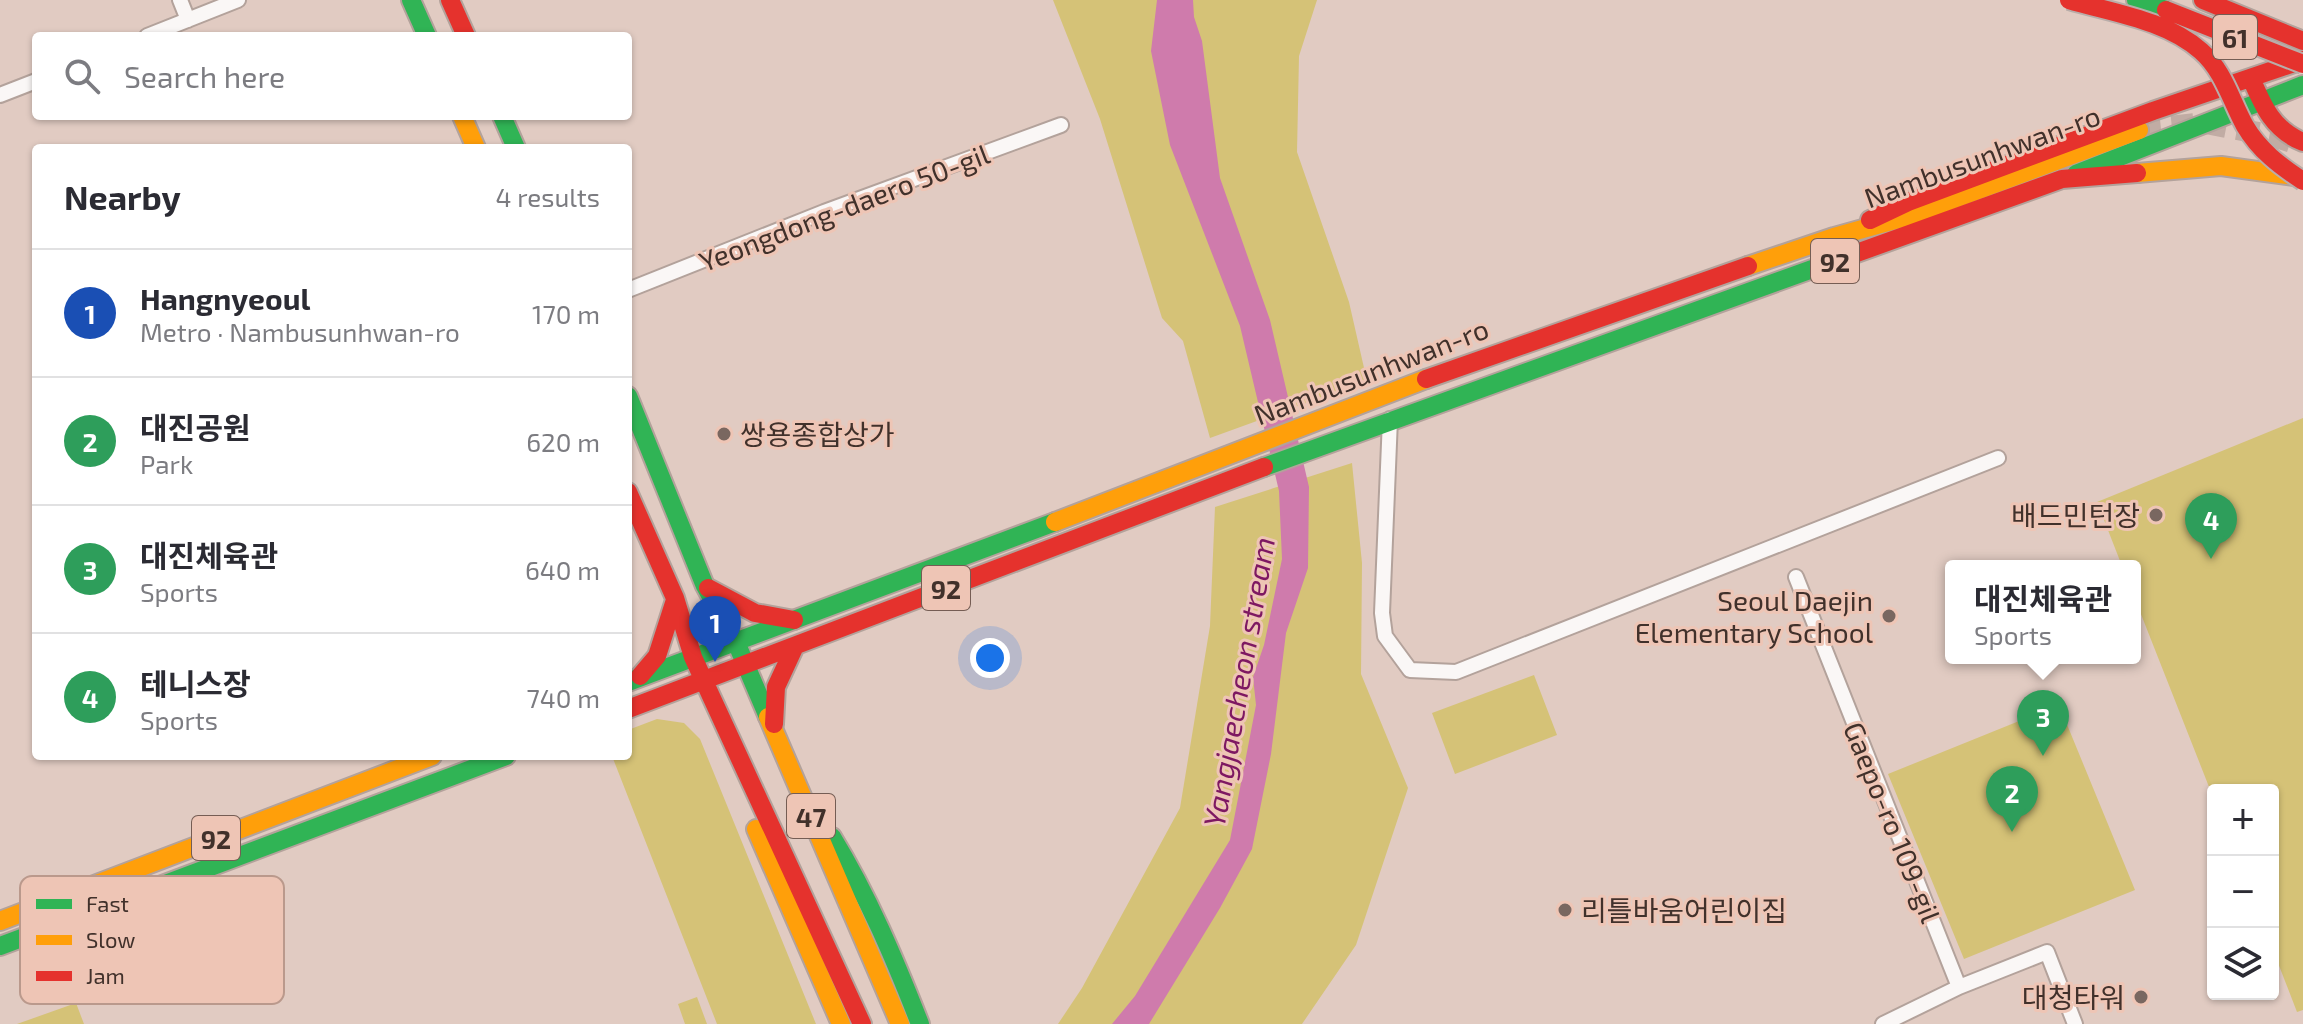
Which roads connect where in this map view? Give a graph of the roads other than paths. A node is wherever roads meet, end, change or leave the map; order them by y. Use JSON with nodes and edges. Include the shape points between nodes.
{"nodes":[{"id":1,"x":180,"y":0,"type":"edge"},
{"id":2,"x":238,"y":0,"type":"edge"},
{"id":3,"x":411,"y":0,"type":"edge"},
{"id":4,"x":450,"y":0,"type":"edge"},
{"id":5,"x":2069,"y":0,"type":"edge"},
{"id":6,"x":2136,"y":0,"type":"edge"},
{"id":7,"x":2203,"y":0,"type":"edge"},
{"id":8,"x":188,"y":20,"type":"junction"},
{"id":9,"x":157,"y":32,"type":"edge"},
{"id":10,"x":425,"y":32,"type":"edge"},
{"id":11,"x":464,"y":32,"type":"edge"},
{"id":12,"x":2303,"y":41,"type":"edge"},
{"id":13,"x":2303,"y":62,"type":"edge"},
{"id":14,"x":2251,"y":78,"type":"junction"},
{"id":15,"x":32,"y":83,"type":"edge"},
{"id":16,"x":2232,"y":84,"type":"junction"},
{"id":17,"x":2303,"y":85,"type":"edge"},
{"id":18,"x":0,"y":95,"type":"edge"},
{"id":19,"x":2261,"y":101,"type":"junction"},
{"id":20,"x":2243,"y":107,"type":"junction"},
{"id":21,"x":464,"y":120,"type":"edge"},
{"id":22,"x":504,"y":120,"type":"edge"},
{"id":23,"x":1061,"y":125,"type":"dead end"},
{"id":24,"x":2139,"y":130,"type":"tunnel mouth"},
{"id":25,"x":2303,"y":142,"type":"edge"},
{"id":26,"x":474,"y":144,"type":"edge"},
{"id":27,"x":514,"y":144,"type":"edge"},
{"id":28,"x":2303,"y":166,"type":"edge"},
{"id":29,"x":2062,"y":179,"type":"junction"},
{"id":30,"x":2303,"y":180,"type":"edge"},
{"id":31,"x":1834,"y":237,"type":"junction"},
{"id":32,"x":632,"y":288,"type":"edge"},
{"id":33,"x":632,"y":406,"type":"edge"},
{"id":34,"x":1385,"y":421,"type":"junction"},
{"id":35,"x":1998,"y":458,"type":"dead end"},
{"id":36,"x":632,"y":501,"type":"edge"},
{"id":37,"x":1796,"y":577,"type":"dead end"},
{"id":38,"x":705,"y":586,"type":"junction"},
{"id":39,"x":675,"y":598,"type":"junction"},
{"id":40,"x":796,"y":620,"type":"junction"},
{"id":41,"x":736,"y":642,"type":"junction"},
{"id":42,"x":795,"y":646,"type":"junction"},
{"id":43,"x":693,"y":657,"type":"junction"},
{"id":44,"x":745,"y":665,"type":"junction"},
{"id":45,"x":634,"y":680,"type":"edge"},
{"id":46,"x":706,"y":681,"type":"junction"},
{"id":47,"x":632,"y":708,"type":"edge"},
{"id":48,"x":774,"y":733,"type":"junction"},
{"id":49,"x":422,"y":760,"type":"edge"},
{"id":50,"x":495,"y":760,"type":"edge"},
{"id":51,"x":789,"y":765,"type":"junction"},
{"id":52,"x":746,"y":773,"type":"junction"},
{"id":53,"x":118,"y":876,"type":"edge"},
{"id":54,"x":186,"y":876,"type":"edge"},
{"id":55,"x":20,"y":913,"type":"edge"},
{"id":56,"x":0,"y":921,"type":"edge"},
{"id":57,"x":20,"y":938,"type":"edge"},
{"id":58,"x":0,"y":946,"type":"edge"},
{"id":59,"x":1959,"y":987,"type":"junction"},
{"id":60,"x":841,"y":1024,"type":"edge"},
{"id":61,"x":862,"y":1024,"type":"edge"},
{"id":62,"x":900,"y":1024,"type":"edge"},
{"id":63,"x":920,"y":1024,"type":"edge"},
{"id":64,"x":1883,"y":1024,"type":"edge"},
{"id":65,"x":2075,"y":1024,"type":"edge"}],
"edges":[{"from":1,"to":8,"type":"street"},
{"from":2,"to":8,"type":"street"},
{"from":3,"to":10,"type":"main road"},
{"from":4,"to":11,"type":"main road"},
{"from":5,"to":30,"type":"main road","bridge":true,"via":[[2173,32],[2195,47],[2213,64],[2257,144]]},
{"from":6,"to":13,"type":"main road","number":"61","bridge":true},
{"from":7,"to":12,"type":"main road","number":"61"},
{"from":8,"to":9,"type":"street"},
{"from":13,"to":14,"type":"main road"},
{"from":14,"to":16,"type":"main road"},
{"from":14,"to":19,"type":"main road"},
{"from":15,"to":18,"type":"street"},
{"from":16,"to":20,"type":"main road"},
{"from":16,"to":31,"type":"main road","via":[[1908,202]]},
{"from":17,"to":19,"type":"main road"},
{"from":19,"to":20,"type":"main road"},
{"from":19,"to":25,"type":"main road","via":[[2275,128]]},
{"from":20,"to":28,"type":"main road","via":[[2263,140]]},
{"from":20,"to":29,"type":"main road"},
{"from":21,"to":26,"type":"main road"},
{"from":22,"to":27,"type":"main road"},
{"from":23,"to":32,"type":"street","name":"Yeongdong-daero 50-gil"},
{"from":24,"to":31,"type":"main road","name":"Nambusunhwan-ro","number":"92","via":[[1909,216]]},
{"from":29,"to":30,"type":"main road","name":"Nambusunhwan-ro","number":"92","via":[[2221,166]]},
{"from":29,"to":34,"type":"main road","name":"Nambusunhwan-ro","number":"92"},
{"from":31,"to":40,"type":"main road","name":"Nambusunhwan-ro","number":"92","via":[[1375,398]]},
{"from":33,"to":38,"type":"main road","number":"47"},
{"from":34,"to":35,"type":"street","name":"Nambusunhwan-ro","via":[[1382,613],[1385,636],[1410,670],[1456,672]]},
{"from":34,"to":42,"type":"main road","name":"Nambusunhwan-ro","number":"92"},
{"from":36,"to":39,"type":"main road","number":"47"},
{"from":37,"to":59,"type":"street","name":"Gaepo-ro 109-gil"},
{"from":38,"to":40,"type":"main road","via":[[755,613]]},
{"from":38,"to":41,"type":"main road","number":"47"},
{"from":39,"to":43,"type":"main road","number":"47"},
{"from":39,"to":45,"type":"main road","via":[[657,656]]},
{"from":40,"to":41,"type":"main road","name":"Nambusunhwan-ro","number":"92"},
{"from":41,"to":43,"type":"main road","name":"Nambusunhwan-ro","number":"92"},
{"from":41,"to":44,"type":"main road","number":"47"},
{"from":42,"to":44,"type":"main road","name":"Nambusunhwan-ro","number":"92"},
{"from":42,"to":48,"type":"main road","via":[[776,687]]},
{"from":43,"to":45,"type":"main road","name":"Nambusunhwan-ro","number":"92"},
{"from":43,"to":46,"type":"main road","number":"47"},
{"from":44,"to":46,"type":"main road","name":"Nambusunhwan-ro","number":"92"},
{"from":44,"to":48,"type":"main road","number":"47"},
{"from":46,"to":47,"type":"main road","name":"Nambusunhwan-ro","number":"92"},
{"from":46,"to":52,"type":"main road","number":"47"},
{"from":48,"to":51,"type":"main road","number":"47"},
{"from":49,"to":53,"type":"main road","number":"92"},
{"from":50,"to":54,"type":"main road","number":"92"},
{"from":51,"to":62,"type":"main road","number":"47"},
{"from":51,"to":63,"type":"main road","via":[[852,870]]},
{"from":52,"to":60,"type":"main road","via":[[755,827]]},
{"from":52,"to":61,"type":"main road","number":"47"},
{"from":55,"to":56,"type":"main road","number":"92"},
{"from":57,"to":58,"type":"main road","number":"92"},
{"from":59,"to":64,"type":"street"},
{"from":59,"to":65,"type":"street","via":[[2047,952]]}]}
